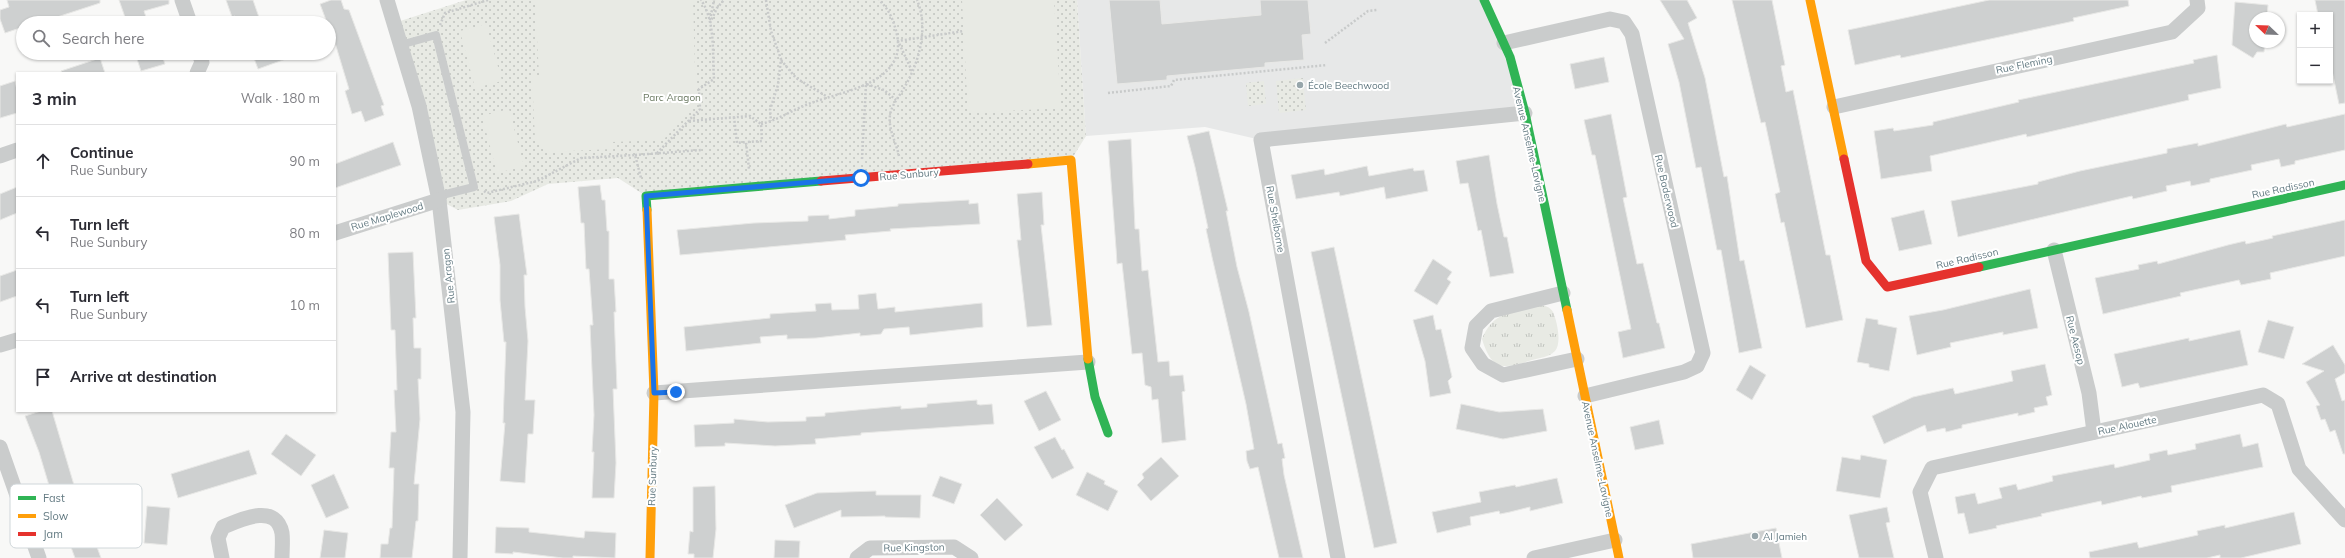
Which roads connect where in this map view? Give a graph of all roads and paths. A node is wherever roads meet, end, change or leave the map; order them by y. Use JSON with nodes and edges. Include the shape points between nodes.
{"nodes":[{"id":1,"x":182,"y":0,"type":"edge"},
{"id":2,"x":387,"y":0,"type":"edge"},
{"id":3,"x":488,"y":0,"type":"edge"},
{"id":4,"x":701,"y":0,"type":"edge"},
{"id":5,"x":714,"y":0,"type":"edge"},
{"id":6,"x":724,"y":0,"type":"edge"},
{"id":7,"x":766,"y":0,"type":"edge"},
{"id":8,"x":879,"y":0,"type":"edge"},
{"id":9,"x":917,"y":0,"type":"edge"},
{"id":10,"x":1484,"y":0,"type":"edge"},
{"id":11,"x":1810,"y":0,"type":"edge"},
{"id":12,"x":2196,"y":0,"type":"edge"},
{"id":13,"x":1377,"y":10,"type":"dead end"},
{"id":14,"x":188,"y":16,"type":"edge"},
{"id":15,"x":710,"y":23,"type":"junction"},
{"id":16,"x":964,"y":31,"type":"dead end"},
{"id":17,"x":436,"y":36,"type":"junction"},
{"id":18,"x":921,"y":37,"type":"junction"},
{"id":19,"x":898,"y":41,"type":"junction"},
{"id":20,"x":1325,"y":42,"type":"dead end"},
{"id":21,"x":1504,"y":43,"type":"junction"},
{"id":22,"x":400,"y":45,"type":"junction"},
{"id":23,"x":201,"y":60,"type":"edge"},
{"id":24,"x":781,"y":60,"type":"junction"},
{"id":25,"x":1327,"y":65,"type":"dead end"},
{"id":26,"x":197,"y":72,"type":"edge"},
{"id":27,"x":912,"y":72,"type":"junction"},
{"id":28,"x":866,"y":84,"type":"junction"},
{"id":29,"x":1108,"y":93,"type":"dead end"},
{"id":30,"x":827,"y":97,"type":"junction"},
{"id":31,"x":896,"y":100,"type":"junction"},
{"id":32,"x":1834,"y":106,"type":"junction"},
{"id":33,"x":1525,"y":113,"type":"junction"},
{"id":34,"x":734,"y":117,"type":"junction"},
{"id":35,"x":688,"y":121,"type":"junction"},
{"id":36,"x":771,"y":121,"type":"junction"},
{"id":37,"x":760,"y":124,"type":"junction"},
{"id":38,"x":746,"y":142,"type":"junction"},
{"id":39,"x":16,"y":150,"type":"edge"},
{"id":40,"x":701,"y":150,"type":"dead end"},
{"id":41,"x":657,"y":153,"type":"junction"},
{"id":42,"x":636,"y":155,"type":"junction"},
{"id":43,"x":0,"y":156,"type":"edge"},
{"id":44,"x":900,"y":175,"type":"junction"},
{"id":45,"x":861,"y":178,"type":"junction"},
{"id":46,"x":2345,"y":185,"type":"edge"},
{"id":47,"x":474,"y":187,"type":"junction"},
{"id":48,"x":751,"y":187,"type":"junction"},
{"id":49,"x":646,"y":196,"type":"junction"},
{"id":50,"x":439,"y":198,"type":"junction"},
{"id":51,"x":336,"y":232,"type":"edge"},
{"id":52,"x":2054,"y":250,"type":"junction"},
{"id":53,"x":1563,"y":293,"type":"junction"},
{"id":54,"x":16,"y":340,"type":"edge"},
{"id":55,"x":0,"y":346,"type":"edge"},
{"id":56,"x":1577,"y":359,"type":"junction"},
{"id":57,"x":1088,"y":362,"type":"junction"},
{"id":58,"x":654,"y":393,"type":"junction"},
{"id":59,"x":1585,"y":396,"type":"junction"},
{"id":60,"x":2094,"y":432,"type":"junction"},
{"id":61,"x":1108,"y":433,"type":"dead end"},
{"id":62,"x":0,"y":446,"type":"edge"},
{"id":63,"x":13,"y":484,"type":"edge"},
{"id":64,"x":2345,"y":520,"type":"edge"},
{"id":65,"x":1615,"y":540,"type":"junction"},
{"id":66,"x":36,"y":548,"type":"edge"},
{"id":67,"x":39,"y":558,"type":"edge"},
{"id":68,"x":222,"y":558,"type":"edge"},
{"id":69,"x":282,"y":558,"type":"edge"},
{"id":70,"x":460,"y":558,"type":"edge"},
{"id":71,"x":650,"y":558,"type":"edge"},
{"id":72,"x":858,"y":558,"type":"edge"},
{"id":73,"x":971,"y":558,"type":"edge"},
{"id":74,"x":1338,"y":558,"type":"edge"},
{"id":75,"x":1534,"y":558,"type":"edge"},
{"id":76,"x":1619,"y":558,"type":"edge"},
{"id":77,"x":1936,"y":558,"type":"edge"}],
"edges":[{"from":1,"to":14,"type":"street"},
{"from":2,"to":22,"type":"street","name":"Rue Aragon"},
{"from":3,"to":17,"type":"path","via":[[445,14]]},
{"from":4,"to":15,"type":"path","via":[[707,8]]},
{"from":5,"to":15,"type":"path"},
{"from":6,"to":15,"type":"path"},
{"from":7,"to":24,"type":"path","via":[[771,31]]},
{"from":8,"to":19,"type":"path","via":[[891,16]]},
{"from":9,"to":18,"type":"path","via":[[921,11]]},
{"from":10,"to":21,"type":"street","name":"Avenue Anselme-Lavigne"},
{"from":11,"to":32,"type":"street","name":"Rue Radisson"},
{"from":12,"to":32,"type":"street","name":"Rue Fleming","via":[[2198,8],[2172,32]]},
{"from":13,"to":20,"type":"path","via":[[1368,11]]},
{"from":15,"to":35,"type":"path","via":[[714,80],[700,89],[700,109]]},
{"from":16,"to":18,"type":"path"},
{"from":17,"to":22,"type":"lane"},
{"from":17,"to":47,"type":"lane"},
{"from":18,"to":19,"type":"path"},
{"from":18,"to":27,"type":"path","via":[[921,47]]},
{"from":19,"to":27,"type":"path"},
{"from":19,"to":28,"type":"path","via":[[896,56],[889,68]]},
{"from":21,"to":33,"type":"street","name":"Avenue Anselme-Lavigne"},
{"from":21,"to":59,"type":"street","name":"Rue Baderwood","via":[[1610,19],[1624,22],[1634,42],[1703,353],[1697,366],[1684,372]]},
{"from":22,"to":50,"type":"street","name":"Rue Aragon","via":[[419,106]]},
{"from":23,"to":26,"type":"street"},
{"from":24,"to":30,"type":"path","via":[[796,78]]},
{"from":24,"to":36,"type":"path","via":[[778,85],[770,110]]},
{"from":25,"to":29,"type":"path","via":[[1174,80],[1170,86]]},
{"from":27,"to":31,"type":"path"},
{"from":28,"to":30,"type":"path"},
{"from":28,"to":31,"type":"path","via":[[884,90]]},
{"from":28,"to":45,"type":"path"},
{"from":30,"to":36,"type":"path"},
{"from":31,"to":44,"type":"path","via":[[890,114],[890,128],[896,140]]},
{"from":32,"to":52,"type":"street","name":"Rue Radisson","via":[[1866,261],[1887,287]]},
{"from":33,"to":53,"type":"street","name":"Avenue Anselme-Lavigne"},
{"from":33,"to":74,"type":"street","name":"Rue Shelborne","via":[[1261,140]]},
{"from":34,"to":35,"type":"path"},
{"from":34,"to":37,"type":"path","via":[[750,116]]},
{"from":34,"to":38,"type":"path","via":[[737,143]]},
{"from":35,"to":41,"type":"path"},
{"from":36,"to":37,"type":"path"},
{"from":37,"to":38,"type":"path","via":[[762,141]]},
{"from":38,"to":48,"type":"path"},
{"from":39,"to":43,"type":"street"},
{"from":40,"to":41,"type":"path"},
{"from":41,"to":42,"type":"path"},
{"from":42,"to":47,"type":"path","via":[[581,158],[538,181],[487,193]]},
{"from":42,"to":49,"type":"path"},
{"from":44,"to":45,"type":"street","name":"Rue Sunbury"},
{"from":44,"to":57,"type":"street","name":"Rue Sunbury","via":[[1071,160]]},
{"from":45,"to":48,"type":"street","name":"Rue Sunbury"},
{"from":46,"to":52,"type":"street","name":"Rue Radisson"},
{"from":47,"to":50,"type":"lane"},
{"from":48,"to":49,"type":"street","name":"Rue Sunbury"},
{"from":49,"to":58,"type":"street","name":"Rue Sunbury"},
{"from":50,"to":51,"type":"street","name":"Rue Maplewood"},
{"from":50,"to":70,"type":"street","name":"Rue Aragon","via":[[463,412]]},
{"from":52,"to":60,"type":"street","name":"Rue Aesop","via":[[2089,393]]},
{"from":53,"to":56,"type":"street","name":"Avenue Anselme-Lavigne"},
{"from":53,"to":56,"type":"street","via":[[1491,311],[1476,326],[1472,348],[1483,364],[1503,375]]},
{"from":54,"to":55,"type":"street"},
{"from":56,"to":59,"type":"street","name":"Avenue Anselme-Lavigne"},
{"from":57,"to":58,"type":"street"},
{"from":57,"to":61,"type":"street","name":"Rue Sunbury","via":[[1095,398]]},
{"from":58,"to":71,"type":"street","name":"Rue Sunbury"},
{"from":59,"to":65,"type":"street","name":"Avenue Anselme-Lavigne"},
{"from":60,"to":64,"type":"street","name":"Rue Alouette","via":[[2263,395],[2278,404],[2299,469]]},
{"from":60,"to":77,"type":"street","name":"Rue Alouette","via":[[1932,468],[1920,492]]},
{"from":62,"to":63,"type":"street"},
{"from":65,"to":75,"type":"street"},
{"from":65,"to":76,"type":"street","name":"Avenue Anselme-Lavigne"},
{"from":66,"to":67,"type":"street"},
{"from":68,"to":69,"type":"street","via":[[218,538],[223,527],[264,514],[276,521],[282,532]]},
{"from":72,"to":73,"type":"street","name":"Rue Kingston","via":[[870,548],[954,547]]}]}
